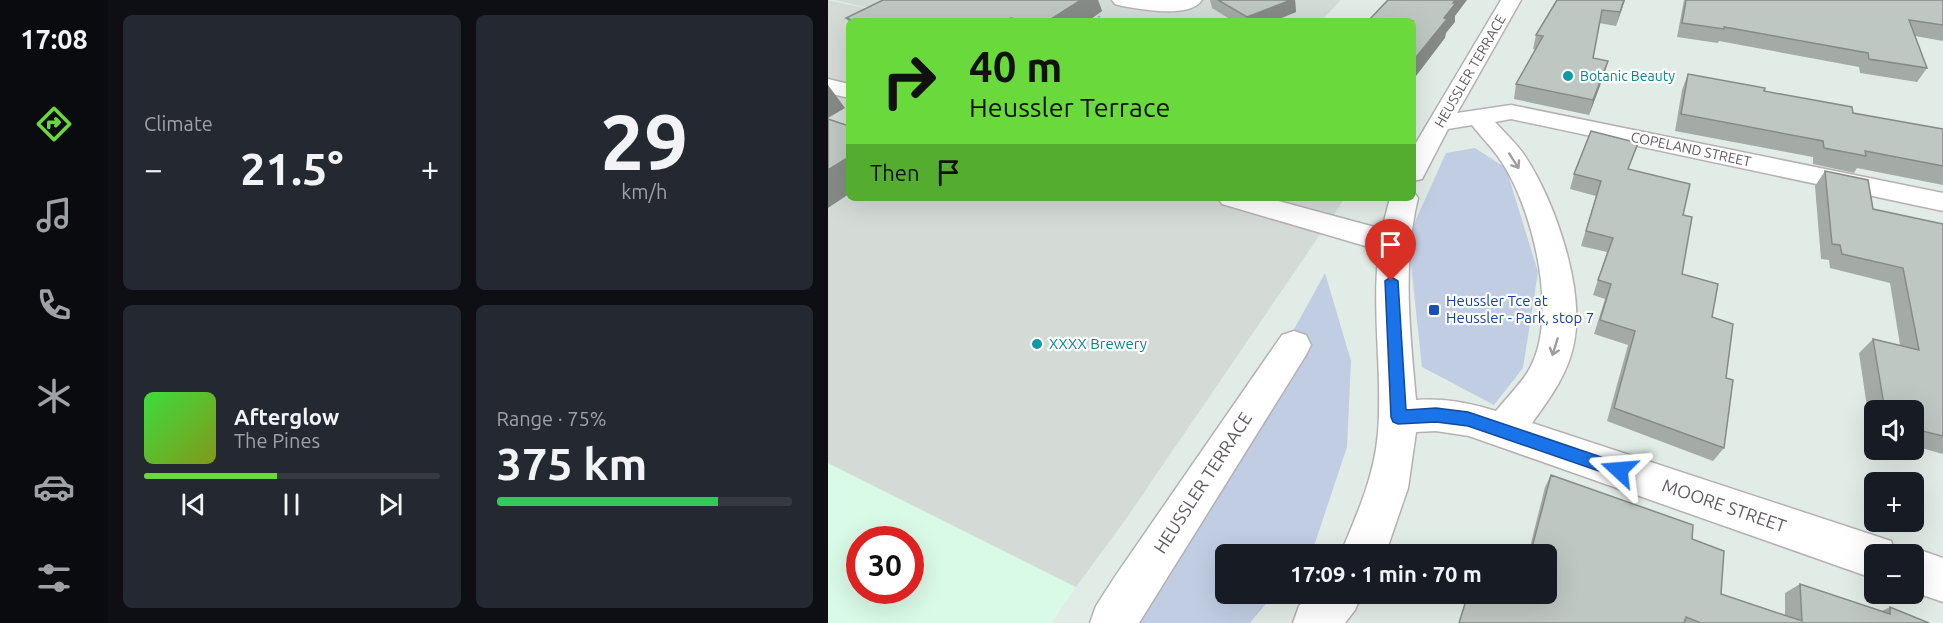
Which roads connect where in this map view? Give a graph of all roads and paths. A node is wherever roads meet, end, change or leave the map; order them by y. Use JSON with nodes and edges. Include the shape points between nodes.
{"nodes":[{"id":1,"x":1122,"y":0,"type":"edge"},
{"id":2,"x":1192,"y":0,"type":"edge"},
{"id":3,"x":1511,"y":0,"type":"edge"},
{"id":4,"x":828,"y":86,"type":"edge"},
{"id":5,"x":846,"y":90,"type":"edge"},
{"id":6,"x":1477,"y":116,"type":"junction"},
{"id":7,"x":1439,"y":123,"type":"junction"},
{"id":8,"x":1416,"y":167,"type":"edge"},
{"id":9,"x":1243,"y":201,"type":"edge"},
{"id":10,"x":1403,"y":201,"type":"edge"},
{"id":11,"x":1943,"y":202,"type":"edge"},
{"id":12,"x":1395,"y":244,"type":"junction"},
{"id":13,"x":1294,"y":345,"type":"dead end"},
{"id":14,"x":1398,"y":417,"type":"junction"},
{"id":15,"x":1504,"y":431,"type":"junction"},
{"id":16,"x":1367,"y":544,"type":"edge"},
{"id":17,"x":1864,"y":553,"type":"edge"},
{"id":18,"x":1924,"y":573,"type":"edge"},
{"id":19,"x":1943,"y":580,"type":"edge"},
{"id":20,"x":1331,"y":604,"type":"edge"},
{"id":21,"x":1113,"y":623,"type":"edge"},
{"id":22,"x":1316,"y":623,"type":"edge"}],
"edges":[{"from":1,"to":2,"type":"street","via":[[1162,5]]},
{"from":3,"to":7,"type":"street","name":"HEUSSLER TERRACE"},
{"from":4,"to":5,"type":"street"},
{"from":6,"to":7,"type":"street","name":"COPELAND STREET"},
{"from":6,"to":11,"type":"street","name":"COPELAND STREET","via":[[1523,114]]},
{"from":6,"to":15,"type":"street","name":"HEUSSLER TERRACE","one_way":true,"via":[[1513,158],[1532,193],[1554,258],[1560,322],[1545,376]]},
{"from":7,"to":8,"type":"street","name":"HEUSSLER TERRACE"},
{"from":9,"to":12,"type":"street"},
{"from":10,"to":12,"type":"street"},
{"from":12,"to":14,"type":"street","via":[[1391,281]]},
{"from":13,"to":21,"type":"street","name":"HEUSSLER TERRACE"},
{"from":14,"to":15,"type":"street","name":"MOORE STREET","via":[[1436,415],[1468,419]]},
{"from":14,"to":16,"type":"street","via":[[1391,477]]},
{"from":15,"to":17,"type":"street","name":"MOORE STREET"},
{"from":18,"to":19,"type":"street"},
{"from":20,"to":22,"type":"street"}]}
